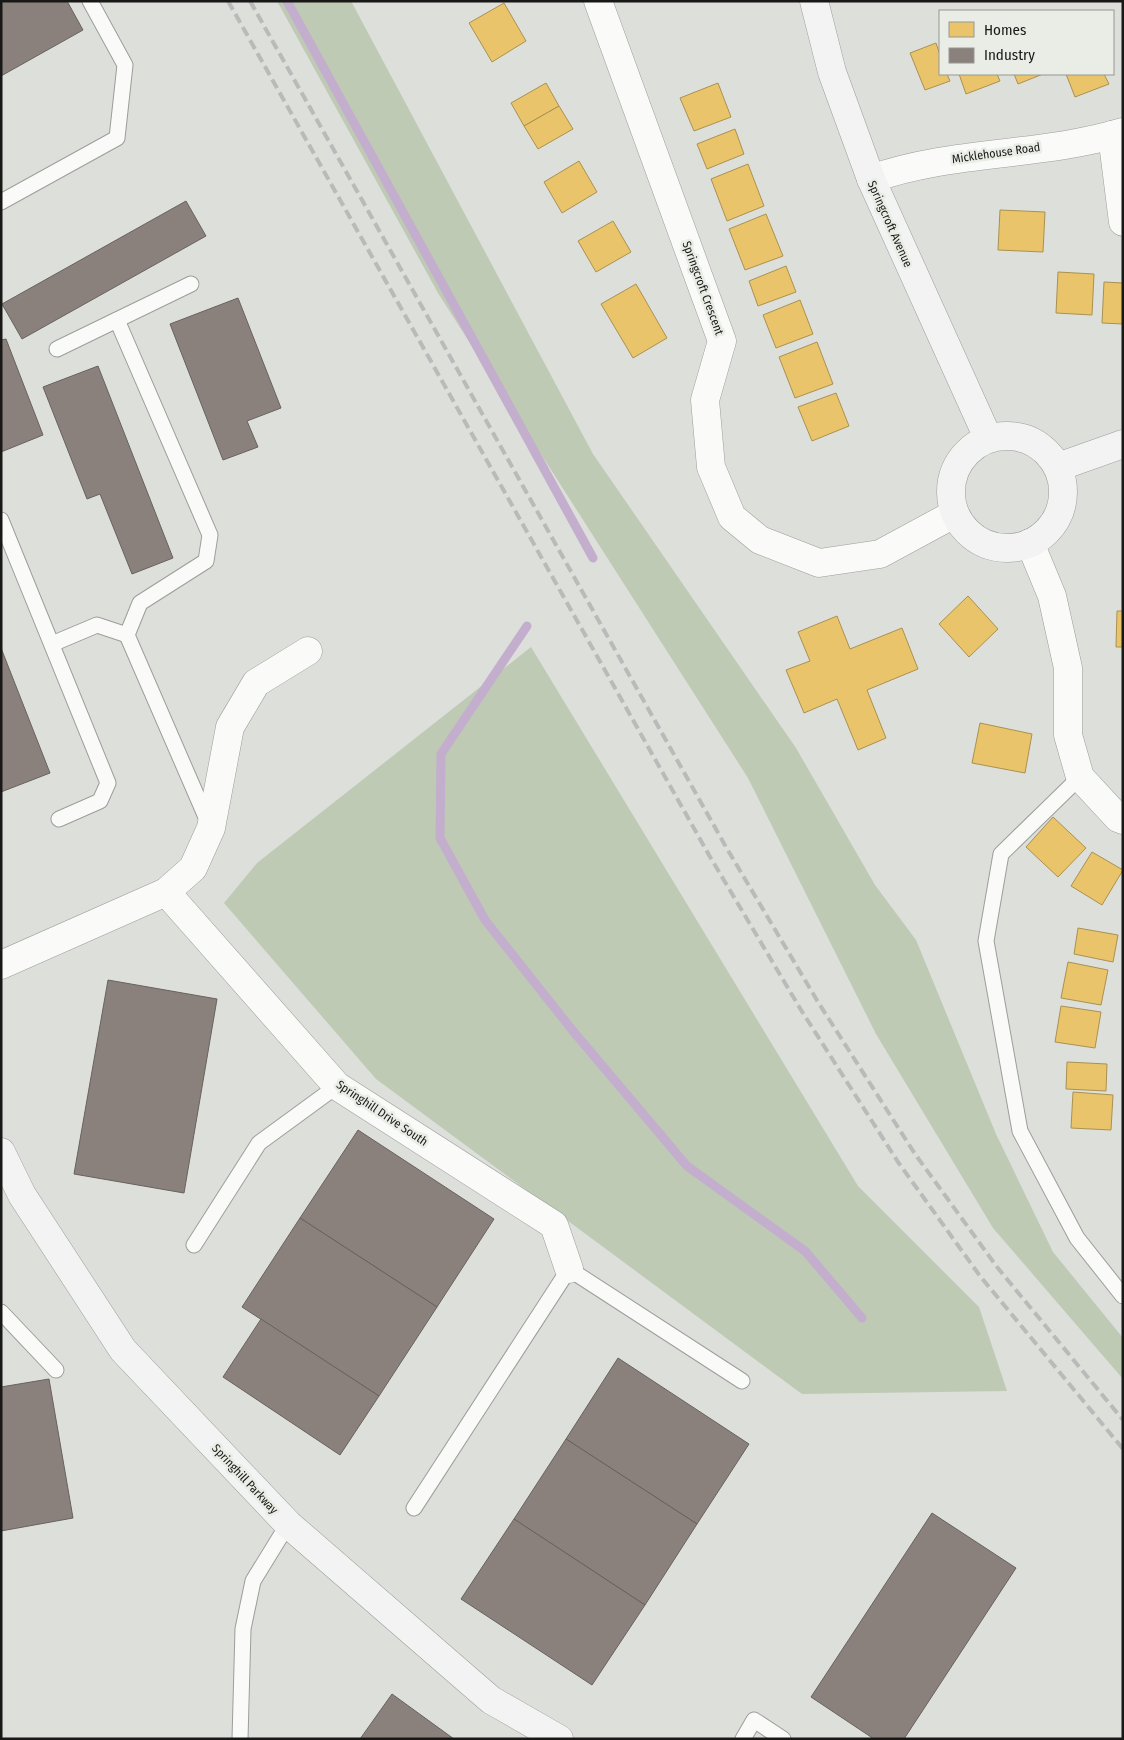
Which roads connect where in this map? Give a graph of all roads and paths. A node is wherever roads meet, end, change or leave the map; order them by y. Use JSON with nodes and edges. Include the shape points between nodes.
{"nodes":[{"id":1,"x":90,"y":1,"type":"edge"},
{"id":2,"x":598,"y":1,"type":"edge"},
{"id":3,"x":814,"y":1,"type":"edge"},
{"id":4,"x":1117,"y":134,"type":"edge"},
{"id":5,"x":870,"y":179,"type":"junction"},
{"id":6,"x":1,"y":202,"type":"edge"},
{"id":7,"x":1123,"y":222,"type":"edge"},
{"id":8,"x":191,"y":284,"type":"dead end"},
{"id":9,"x":117,"y":320,"type":"junction"},
{"id":10,"x":58,"y":349,"type":"dead end"},
{"id":11,"x":988,"y":438,"type":"junction"},
{"id":12,"x":1123,"y":444,"type":"edge"},
{"id":13,"x":1058,"y":467,"type":"junction"},
{"id":14,"x":954,"y":514,"type":"junction"},
{"id":15,"x":1,"y":520,"type":"edge"},
{"id":16,"x":1030,"y":543,"type":"junction"},
{"id":17,"x":127,"y":635,"type":"junction"},
{"id":18,"x":52,"y":644,"type":"junction"},
{"id":19,"x":308,"y":651,"type":"dead end"},
{"id":20,"x":1080,"y":777,"type":"junction"},
{"id":21,"x":59,"y":820,"type":"dead end"},
{"id":22,"x":1123,"y":820,"type":"edge"},
{"id":23,"x":211,"y":828,"type":"junction"},
{"id":24,"x":166,"y":892,"type":"junction"},
{"id":25,"x":1,"y":964,"type":"edge"},
{"id":26,"x":337,"y":1086,"type":"junction"},
{"id":27,"x":1,"y":1152,"type":"edge"},
{"id":28,"x":194,"y":1245,"type":"dead end"},
{"id":29,"x":569,"y":1269,"type":"junction"},
{"id":30,"x":1123,"y":1296,"type":"edge"},
{"id":31,"x":1,"y":1312,"type":"edge"},
{"id":32,"x":56,"y":1370,"type":"dead end"},
{"id":33,"x":742,"y":1382,"type":"dead end"},
{"id":34,"x":414,"y":1508,"type":"dead end"},
{"id":35,"x":288,"y":1524,"type":"junction"},
{"id":36,"x":240,"y":1739,"type":"edge"},
{"id":37,"x":559,"y":1739,"type":"edge"},
{"id":38,"x":744,"y":1739,"type":"edge"},
{"id":39,"x":783,"y":1739,"type":"edge"}],
"edges":[{"from":1,"to":6,"type":"lane","via":[[125,65],[118,138]]},
{"from":2,"to":14,"type":"street","name":"Springcroft Crescent","via":[[722,341],[705,400],[710,467],[732,517],[760,540],[819,563],[880,554]]},
{"from":3,"to":5,"type":"street","name":"Springcroft Avenue","via":[[832,72]]},
{"from":4,"to":5,"type":"street","name":"Micklehouse Road","via":[[902,168]]},
{"from":4,"to":7,"type":"street"},
{"from":5,"to":11,"type":"street","name":"Springcroft Avenue"},
{"from":8,"to":9,"type":"lane"},
{"from":9,"to":10,"type":"lane"},
{"from":9,"to":17,"type":"lane","via":[[210,535],[206,561],[140,604]]},
{"from":11,"to":13,"type":"street","via":[[1008,435],[1034,442],[1050,455]]},
{"from":11,"to":14,"type":"street","via":[[967,451],[954,469],[950,497]]},
{"from":12,"to":13,"type":"street"},
{"from":13,"to":16,"type":"street","via":[[1062,503],[1056,519],[1043,536]]},
{"from":14,"to":16,"type":"street","via":[[968,534],[991,546],[1013,548]]},
{"from":15,"to":18,"type":"lane"},
{"from":16,"to":20,"type":"street","via":[[1052,596],[1066,659],[1068,735]]},
{"from":17,"to":18,"type":"lane","via":[[97,625]]},
{"from":17,"to":23,"type":"lane"},
{"from":18,"to":21,"type":"lane","via":[[108,783],[100,801]]},
{"from":19,"to":23,"type":"street","via":[[256,683],[230,728]]},
{"from":20,"to":22,"type":"street"},
{"from":20,"to":30,"type":"lane","via":[[1001,854],[986,941],[1020,1131],[1077,1238]]},
{"from":23,"to":24,"type":"street","via":[[193,868]]},
{"from":24,"to":25,"type":"street"},
{"from":24,"to":26,"type":"street","name":"Springhill Drive South"},
{"from":26,"to":28,"type":"lane","via":[[259,1143]]},
{"from":26,"to":29,"type":"street","name":"Springhill Drive South","via":[[554,1225]]},
{"from":27,"to":35,"type":"street","name":"Springhill Parkway","via":[[22,1195],[123,1350]]},
{"from":29,"to":33,"type":"lane"},
{"from":29,"to":34,"type":"lane"},
{"from":31,"to":32,"type":"lane"},
{"from":35,"to":36,"type":"lane","via":[[253,1581],[242,1629]]},
{"from":35,"to":37,"type":"street","name":"Springhill Parkway","via":[[491,1700]]},
{"from":38,"to":39,"type":"lane","via":[[754,1720]]}]}
